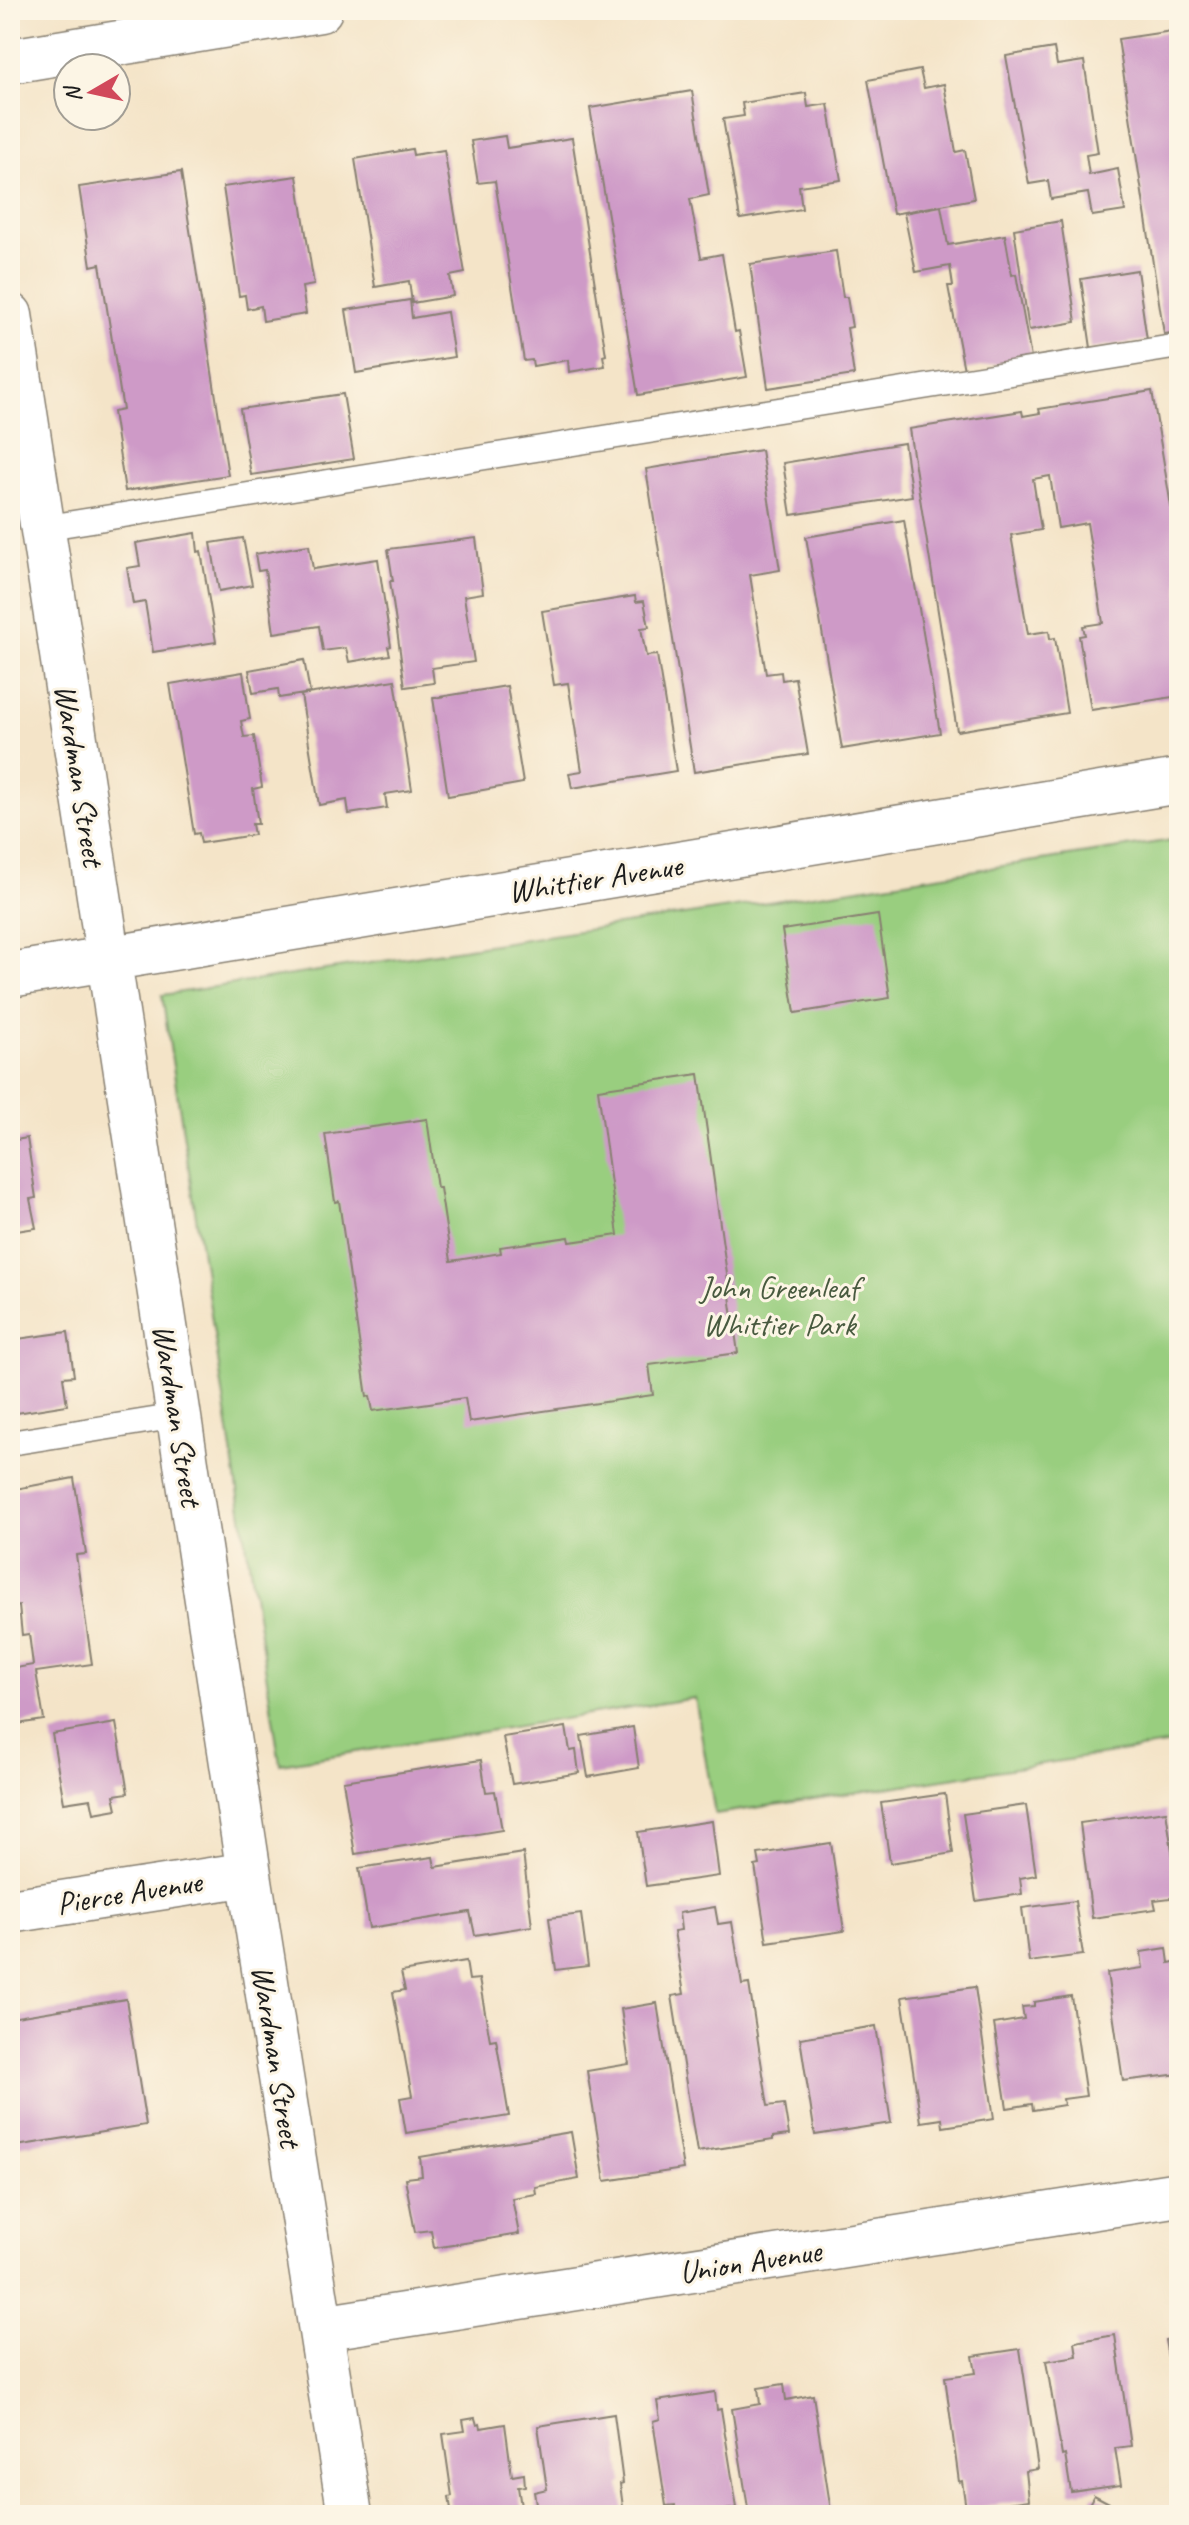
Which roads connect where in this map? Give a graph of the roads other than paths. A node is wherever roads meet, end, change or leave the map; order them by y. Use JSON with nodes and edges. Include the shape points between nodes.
{"nodes":[{"id":1,"x":320,"y":10,"type":"edge"},
{"id":2,"x":10,"y":61,"type":"edge"},
{"id":3,"x":10,"y":315,"type":"edge"},
{"id":4,"x":1179,"y":346,"type":"edge"},
{"id":5,"x":42,"y":528,"type":"junction"},
{"id":6,"x":1179,"y":781,"type":"edge"},
{"id":7,"x":108,"y":960,"type":"junction"},
{"id":8,"x":10,"y":975,"type":"edge"},
{"id":9,"x":178,"y":1416,"type":"junction"},
{"id":10,"x":10,"y":1443,"type":"edge"},
{"id":11,"x":249,"y":1874,"type":"junction"},
{"id":12,"x":10,"y":1911,"type":"edge"},
{"id":13,"x":1179,"y":2194,"type":"edge"},
{"id":14,"x":321,"y":2328,"type":"junction"},
{"id":15,"x":350,"y":2515,"type":"edge"}],
"edges":[{"from":1,"to":2,"type":"street"},
{"from":3,"to":5,"type":"street","name":"Wardman Street"},
{"from":4,"to":5,"type":"lane"},
{"from":5,"to":7,"type":"street","name":"Wardman Street"},
{"from":6,"to":7,"type":"street","name":"Whittier Avenue"},
{"from":7,"to":8,"type":"street","name":"Whittier Avenue"},
{"from":7,"to":9,"type":"street","name":"Wardman Street"},
{"from":9,"to":10,"type":"lane"},
{"from":9,"to":11,"type":"street","name":"Wardman Street"},
{"from":11,"to":12,"type":"street","name":"Pierce Avenue"},
{"from":11,"to":14,"type":"street","name":"Wardman Street"},
{"from":13,"to":14,"type":"street","name":"Union Avenue"},
{"from":14,"to":15,"type":"street","name":"Wardman Street"}]}
